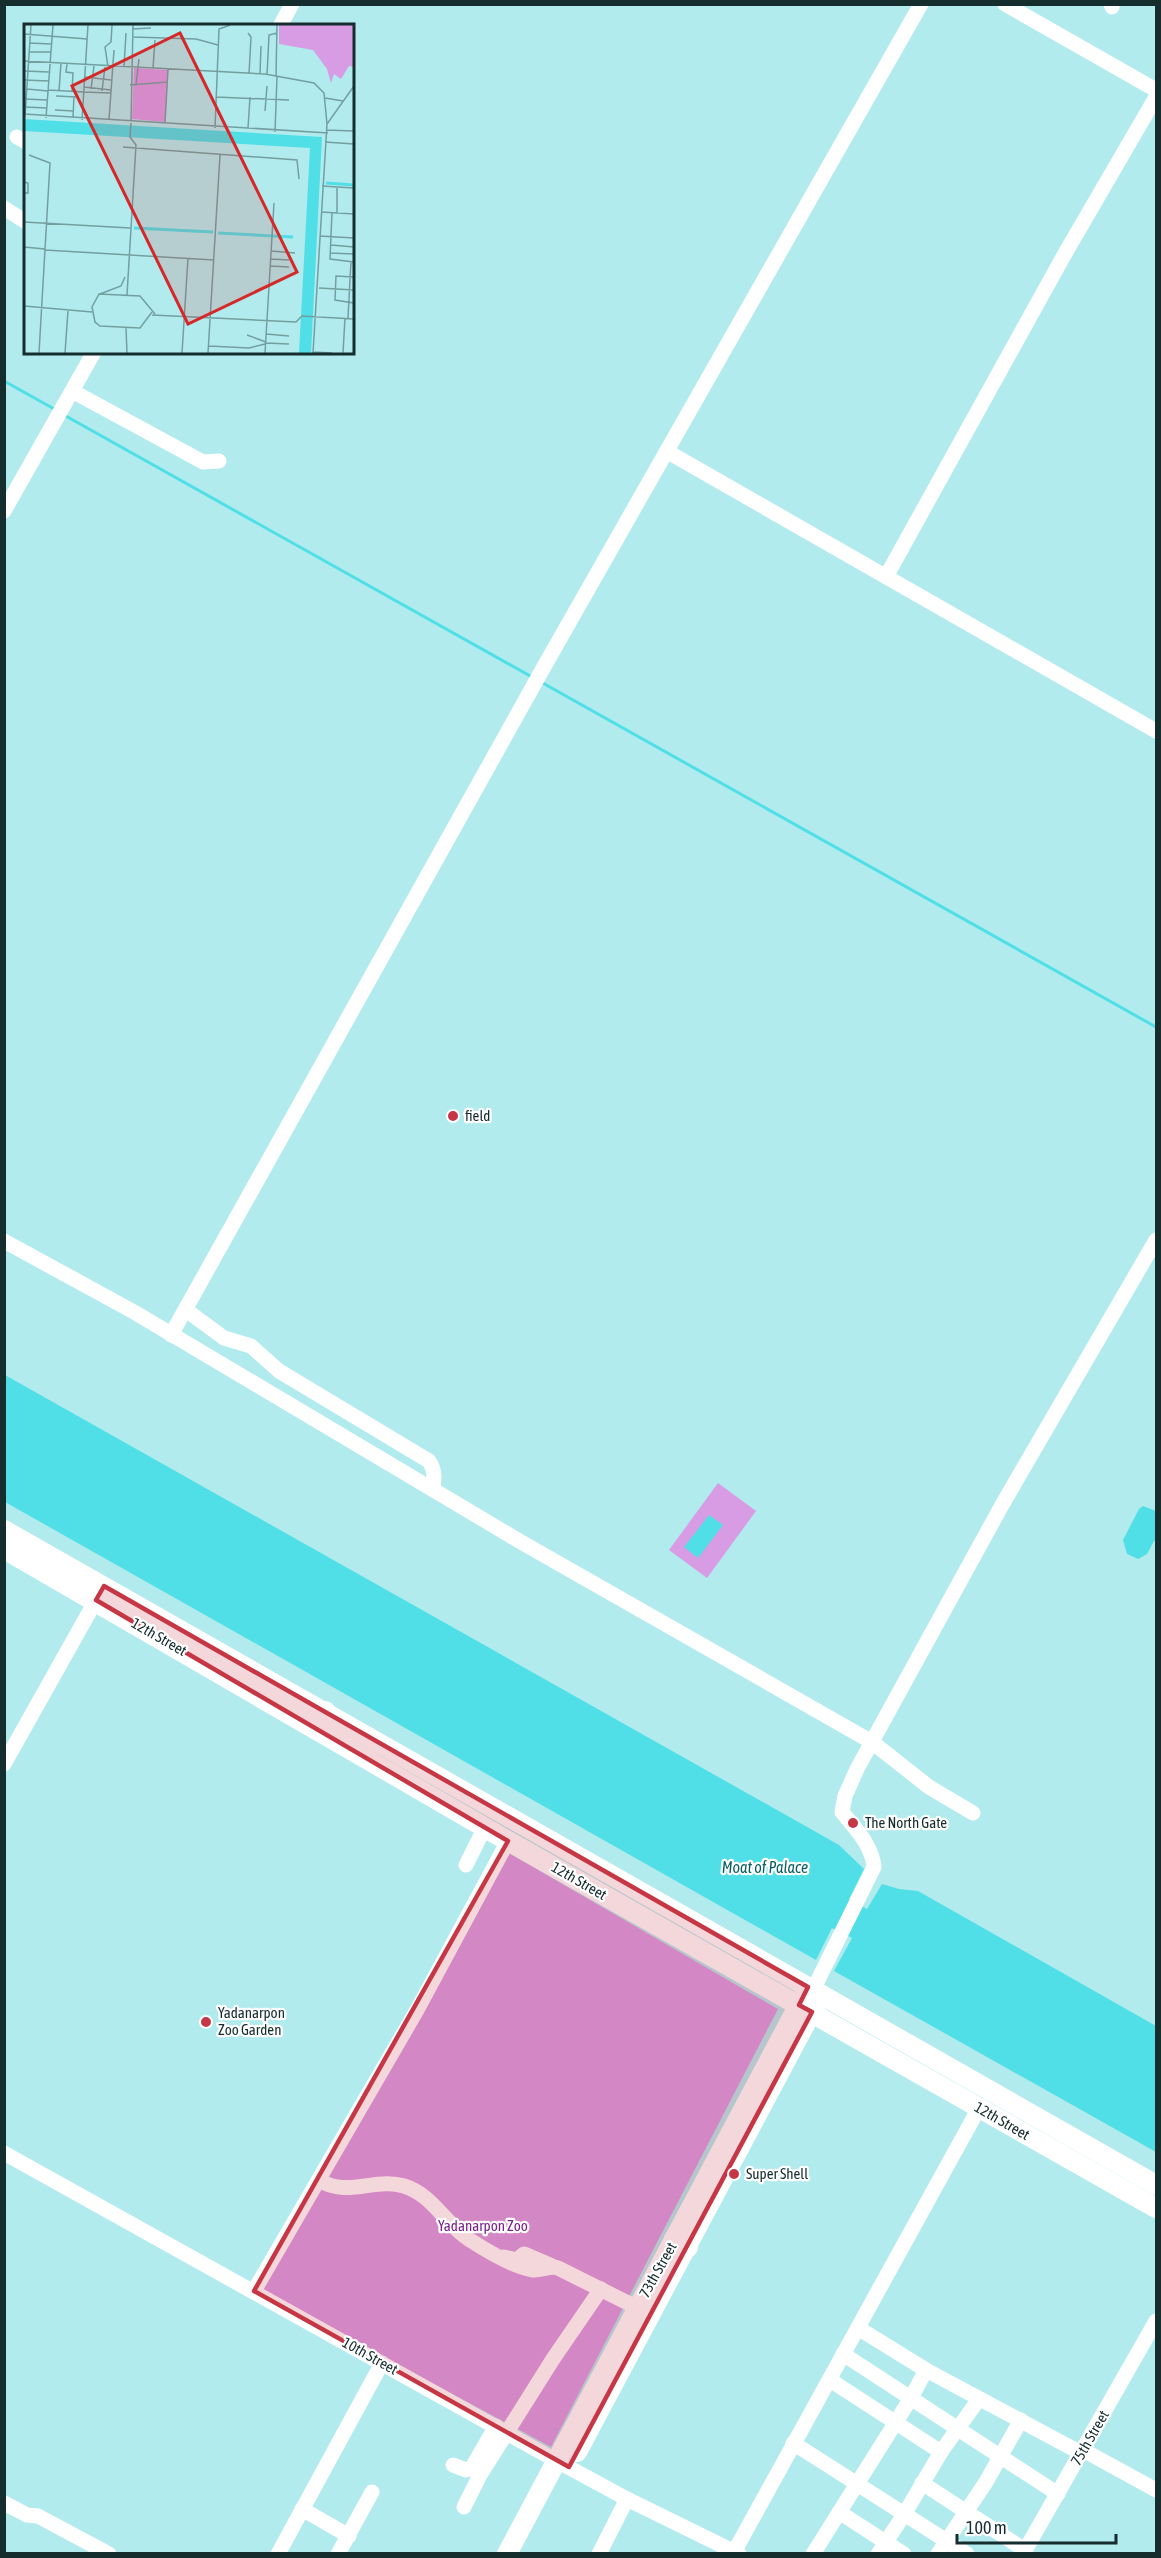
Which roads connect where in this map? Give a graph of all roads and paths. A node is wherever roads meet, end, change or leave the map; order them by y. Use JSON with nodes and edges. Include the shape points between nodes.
{"nodes":[{"id":1,"x":292,"y":4,"type":"edge"},
{"id":2,"x":921,"y":4,"type":"edge"},
{"id":3,"x":1005,"y":4,"type":"edge"},
{"id":4,"x":281,"y":24,"type":"edge"},
{"id":5,"x":1156,"y":90,"type":"edge"},
{"id":6,"x":1156,"y":97,"type":"edge"},
{"id":7,"x":4,"y":208,"type":"edge"},
{"id":8,"x":24,"y":221,"type":"edge"},
{"id":9,"x":93,"y":354,"type":"edge"},
{"id":10,"x":72,"y":391,"type":"junction"},
{"id":11,"x":668,"y":452,"type":"junction"},
{"id":12,"x":219,"y":461,"type":"dead end"},
{"id":13,"x":4,"y":511,"type":"edge"},
{"id":14,"x":886,"y":575,"type":"junction"},
{"id":15,"x":1156,"y":731,"type":"edge"},
{"id":16,"x":1156,"y":1240,"type":"edge"},
{"id":17,"x":4,"y":1241,"type":"edge"},
{"id":18,"x":186,"y":1310,"type":"junction"},
{"id":19,"x":171,"y":1335,"type":"junction"},
{"id":20,"x":344,"y":1409,"type":"junction"},
{"id":21,"x":332,"y":1431,"type":"junction"},
{"id":22,"x":432,"y":1490,"type":"junction"},
{"id":23,"x":4,"y":1530,"type":"edge"},
{"id":24,"x":4,"y":1549,"type":"edge"},
{"id":25,"x":100,"y":1593,"type":"junction"},
{"id":26,"x":320,"y":1720,"type":"junction"},
{"id":27,"x":872,"y":1742,"type":"junction"},
{"id":28,"x":4,"y":1764,"type":"edge"},
{"id":29,"x":973,"y":1813,"type":"dead end"},
{"id":30,"x":485,"y":1827,"type":"junction"},
{"id":31,"x":508,"y":1841,"type":"junction"},
{"id":32,"x":466,"y":1865,"type":"dead end"},
{"id":33,"x":817,"y":1983,"type":"junction"},
{"id":34,"x":805,"y":2009,"type":"junction"},
{"id":35,"x":979,"y":2108,"type":"junction"},
{"id":36,"x":4,"y":2153,"type":"edge"},
{"id":37,"x":319,"y":2180,"type":"junction"},
{"id":38,"x":1156,"y":2186,"type":"edge"},
{"id":39,"x":1156,"y":2208,"type":"edge"},
{"id":40,"x":601,"y":2289,"type":"junction"},
{"id":41,"x":254,"y":2291,"type":"junction"},
{"id":42,"x":644,"y":2311,"type":"junction"},
{"id":43,"x":1156,"y":2321,"type":"edge"},
{"id":44,"x":858,"y":2328,"type":"junction"},
{"id":45,"x":843,"y":2354,"type":"junction"},
{"id":46,"x":382,"y":2363,"type":"junction"},
{"id":47,"x":926,"y":2370,"type":"junction"},
{"id":48,"x":830,"y":2380,"type":"junction"},
{"id":49,"x":911,"y":2398,"type":"junction"},
{"id":50,"x":979,"y":2399,"type":"junction"},
{"id":51,"x":1021,"y":2420,"type":"junction"},
{"id":52,"x":895,"y":2423,"type":"junction"},
{"id":53,"x":959,"y":2429,"type":"junction"},
{"id":54,"x":502,"y":2430,"type":"junction"},
{"id":55,"x":793,"y":2443,"type":"junction"},
{"id":56,"x":941,"y":2452,"type":"junction"},
{"id":57,"x":1082,"y":2452,"type":"junction"},
{"id":58,"x":1001,"y":2457,"type":"junction"},
{"id":59,"x":563,"y":2464,"type":"junction"},
{"id":60,"x":453,"y":2465,"type":"dead end"},
{"id":61,"x":858,"y":2483,"type":"junction"},
{"id":62,"x":922,"y":2484,"type":"junction"},
{"id":63,"x":1156,"y":2490,"type":"edge"},
{"id":64,"x":372,"y":2492,"type":"dead end"},
{"id":65,"x":1058,"y":2494,"type":"junction"},
{"id":66,"x":619,"y":2495,"type":"junction"},
{"id":67,"x":4,"y":2503,"type":"edge"},
{"id":68,"x":464,"y":2507,"type":"dead end"},
{"id":69,"x":302,"y":2509,"type":"junction"},
{"id":70,"x":839,"y":2512,"type":"junction"},
{"id":71,"x":966,"y":2512,"type":"junction"},
{"id":72,"x":905,"y":2513,"type":"junction"},
{"id":73,"x":348,"y":2536,"type":"junction"},
{"id":74,"x":947,"y":2540,"type":"junction"},
{"id":75,"x":882,"y":2548,"type":"edge"},
{"id":76,"x":1024,"y":2552,"type":"edge"},
{"id":77,"x":110,"y":2553,"type":"edge"},
{"id":78,"x":278,"y":2553,"type":"edge"},
{"id":79,"x":338,"y":2553,"type":"edge"},
{"id":80,"x":507,"y":2553,"type":"edge"},
{"id":81,"x":523,"y":2553,"type":"edge"},
{"id":82,"x":599,"y":2553,"type":"edge"},
{"id":83,"x":735,"y":2553,"type":"edge"},
{"id":84,"x":813,"y":2553,"type":"edge"},
{"id":85,"x":904,"y":2553,"type":"edge"},
{"id":86,"x":938,"y":2553,"type":"edge"},
{"id":87,"x":967,"y":2553,"type":"edge"}],
"edges":[{"from":1,"to":4,"type":"street"},
{"from":2,"to":11,"type":"street"},
{"from":3,"to":5,"type":"street"},
{"from":6,"to":14,"type":"street"},
{"from":7,"to":8,"type":"street"},
{"from":9,"to":10,"type":"street"},
{"from":10,"to":12,"type":"street","via":[[203,462]]},
{"from":10,"to":13,"type":"street"},
{"from":11,"to":14,"type":"street"},
{"from":11,"to":18,"type":"street"},
{"from":14,"to":15,"type":"street"},
{"from":16,"to":27,"type":"street","via":[[1002,1505]]},
{"from":17,"to":19,"type":"street"},
{"from":18,"to":19,"type":"street"},
{"from":18,"to":20,"type":"street","via":[[224,1338],[251,1346],[279,1371]]},
{"from":19,"to":21,"type":"street"},
{"from":20,"to":21,"type":"street"},
{"from":20,"to":22,"type":"street","via":[[429,1461],[433,1469]]},
{"from":21,"to":22,"type":"street"},
{"from":22,"to":27,"type":"street"},
{"from":23,"to":25,"type":"main road","name":"12th Street"},
{"from":24,"to":25,"type":"main road","name":"12th Street"},
{"from":25,"to":26,"type":"main road","name":"12th Street"},
{"from":25,"to":28,"type":"street"},
{"from":26,"to":30,"type":"main road","name":"12th Street"},
{"from":26,"to":33,"type":"main road","name":"12th Street"},
{"from":27,"to":29,"type":"street","via":[[929,1787]]},
{"from":27,"to":33,"type":"street","via":[[853,1778],[842,1812],[870,1850],[874,1871]]},
{"from":30,"to":31,"type":"main road","name":"12th Street"},
{"from":30,"to":32,"type":"street"},
{"from":31,"to":34,"type":"main road","name":"12th Street"},
{"from":31,"to":37,"type":"street"},
{"from":33,"to":34,"type":"main road","name":"73th Street"},
{"from":33,"to":38,"type":"main road","name":"12th Street"},
{"from":34,"to":35,"type":"main road","name":"12th Street"},
{"from":34,"to":42,"type":"main road","name":"73th Street"},
{"from":35,"to":39,"type":"main road","name":"12th Street"},
{"from":35,"to":44,"type":"street"},
{"from":36,"to":41,"type":"street","name":"10th Street"},
{"from":37,"to":40,"type":"street","via":[[346,2188],[389,2184],[412,2189],[432,2202],[464,2236],[500,2256],[528,2269],[539,2271],[552,2266]]},
{"from":37,"to":41,"type":"street"},
{"from":40,"to":42,"type":"street"},
{"from":40,"to":54,"type":"street"},
{"from":41,"to":46,"type":"street","name":"10th Street"},
{"from":42,"to":59,"type":"main road","name":"73th Street"},
{"from":43,"to":57,"type":"street","name":"75th Street"},
{"from":44,"to":45,"type":"street"},
{"from":44,"to":47,"type":"street"},
{"from":45,"to":48,"type":"street"},
{"from":45,"to":49,"type":"street"},
{"from":46,"to":54,"type":"street","name":"10th Street"},
{"from":46,"to":69,"type":"street"},
{"from":47,"to":49,"type":"street"},
{"from":47,"to":50,"type":"street"},
{"from":48,"to":52,"type":"street"},
{"from":48,"to":55,"type":"street"},
{"from":49,"to":52,"type":"street"},
{"from":49,"to":53,"type":"street"},
{"from":50,"to":51,"type":"street"},
{"from":50,"to":53,"type":"street"},
{"from":51,"to":57,"type":"street"},
{"from":51,"to":58,"type":"street"},
{"from":52,"to":56,"type":"street"},
{"from":52,"to":61,"type":"street"},
{"from":53,"to":56,"type":"street"},
{"from":53,"to":58,"type":"street"},
{"from":54,"to":59,"type":"street","name":"10th Street"},
{"from":54,"to":60,"type":"street","via":[[471,2469]]},
{"from":54,"to":68,"type":"street"},
{"from":55,"to":61,"type":"street"},
{"from":55,"to":83,"type":"street"},
{"from":56,"to":62,"type":"street"},
{"from":57,"to":63,"type":"street"},
{"from":57,"to":65,"type":"street","name":"75th Street"},
{"from":58,"to":65,"type":"street"},
{"from":58,"to":71,"type":"street"},
{"from":59,"to":66,"type":"street","name":"10th Street"},
{"from":59,"to":80,"type":"main road","name":"73th Street"},
{"from":59,"to":81,"type":"main road","name":"73th Street"},
{"from":61,"to":70,"type":"street"},
{"from":61,"to":72,"type":"street"},
{"from":62,"to":71,"type":"street"},
{"from":62,"to":72,"type":"street"},
{"from":64,"to":73,"type":"street"},
{"from":65,"to":76,"type":"street","name":"75th Street"},
{"from":66,"to":82,"type":"street"},
{"from":66,"to":83,"type":"street","name":"10th Street"},
{"from":67,"to":77,"type":"street"},
{"from":69,"to":73,"type":"street"},
{"from":69,"to":78,"type":"street"},
{"from":70,"to":75,"type":"street"},
{"from":70,"to":84,"type":"street"},
{"from":71,"to":74,"type":"street"},
{"from":71,"to":76,"type":"street"},
{"from":72,"to":74,"type":"street"},
{"from":72,"to":75,"type":"street"},
{"from":73,"to":79,"type":"street"},
{"from":74,"to":86,"type":"street"},
{"from":74,"to":87,"type":"street"},
{"from":75,"to":85,"type":"street"}]}
